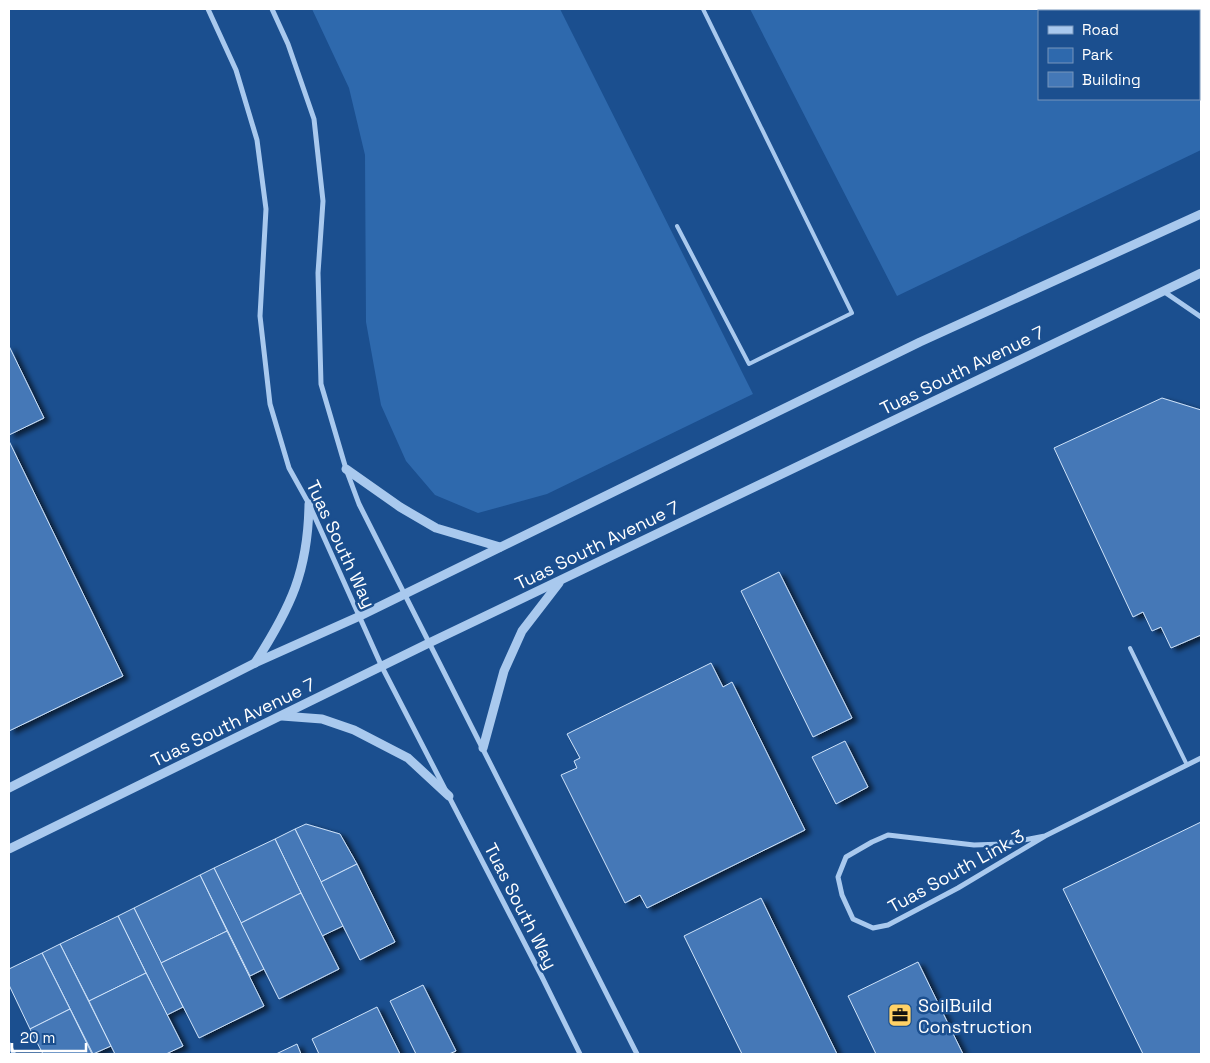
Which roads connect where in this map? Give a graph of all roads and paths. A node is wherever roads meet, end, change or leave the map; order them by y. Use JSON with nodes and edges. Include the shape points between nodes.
{"nodes":[{"id":1,"x":208,"y":9,"type":"edge"},
{"id":2,"x":272,"y":9,"type":"edge"},
{"id":3,"x":703,"y":9,"type":"edge"},
{"id":4,"x":1201,"y":214,"type":"edge"},
{"id":5,"x":676,"y":226,"type":"dead end"},
{"id":6,"x":1201,"y":273,"type":"edge"},
{"id":7,"x":1164,"y":291,"type":"junction"},
{"id":8,"x":1201,"y":317,"type":"edge"},
{"id":9,"x":346,"y":469,"type":"junction"},
{"id":10,"x":309,"y":504,"type":"junction"},
{"id":11,"x":500,"y":547,"type":"junction"},
{"id":12,"x":561,"y":580,"type":"junction"},
{"id":13,"x":406,"y":594,"type":"junction"},
{"id":14,"x":360,"y":616,"type":"junction"},
{"id":15,"x":429,"y":643,"type":"junction"},
{"id":16,"x":1130,"y":648,"type":"dead end"},
{"id":17,"x":255,"y":663,"type":"junction"},
{"id":18,"x":382,"y":667,"type":"junction"},
{"id":19,"x":282,"y":716,"type":"junction"},
{"id":20,"x":483,"y":748,"type":"junction"},
{"id":21,"x":1201,"y":758,"type":"edge"},
{"id":22,"x":1187,"y":765,"type":"junction"},
{"id":23,"x":9,"y":788,"type":"edge"},
{"id":24,"x":449,"y":796,"type":"junction"},
{"id":25,"x":1045,"y":836,"type":"junction"},
{"id":26,"x":9,"y":849,"type":"edge"},
{"id":27,"x":9,"y":1044,"type":"edge"},
{"id":28,"x":14,"y":1054,"type":"edge"},
{"id":29,"x":580,"y":1054,"type":"edge"},
{"id":30,"x":637,"y":1054,"type":"edge"}],
"edges":[{"from":1,"to":10,"type":"street","name":"Tuas South Way","via":[[236,70],[257,140],[266,209],[260,316],[270,404],[289,468]]},
{"from":2,"to":9,"type":"street","name":"Tuas South Way","via":[[314,119],[323,201],[318,273],[321,384]]},
{"from":3,"to":5,"type":"lane","via":[[852,313],[749,364]]},
{"from":4,"to":11,"type":"street","via":[[920,342]]},
{"from":6,"to":7,"type":"street","name":"Tuas South Avenue 7"},
{"from":7,"to":8,"type":"street"},
{"from":7,"to":12,"type":"street","name":"Tuas South Avenue 7"},
{"from":9,"to":11,"type":"street","via":[[436,528]]},
{"from":9,"to":13,"type":"street","name":"Tuas South Way","via":[[359,504]]},
{"from":10,"to":14,"type":"street","name":"Tuas South Way"},
{"from":10,"to":17,"type":"street","via":[[306,549],[300,574],[275,632]]},
{"from":11,"to":13,"type":"street"},
{"from":12,"to":15,"type":"street","name":"Tuas South Avenue 7"},
{"from":12,"to":20,"type":"street","via":[[522,631],[504,671]]},
{"from":13,"to":14,"type":"street"},
{"from":13,"to":15,"type":"street","name":"Tuas South Way"},
{"from":14,"to":17,"type":"street"},
{"from":14,"to":18,"type":"street","name":"Tuas South Way"},
{"from":15,"to":18,"type":"street","name":"Tuas South Avenue 7"},
{"from":15,"to":20,"type":"street","name":"Tuas South Way"},
{"from":16,"to":22,"type":"lane"},
{"from":17,"to":23,"type":"street"},
{"from":18,"to":19,"type":"street","name":"Tuas South Avenue 7"},
{"from":18,"to":24,"type":"street","name":"Tuas South Way"},
{"from":19,"to":24,"type":"street","via":[[322,719],[354,730],[408,758]]},
{"from":19,"to":26,"type":"street","name":"Tuas South Avenue 7"},
{"from":20,"to":30,"type":"street","name":"Tuas South Way"},
{"from":21,"to":22,"type":"street","name":"Tuas South Link 3"},
{"from":22,"to":25,"type":"street","name":"Tuas South Link 3"},
{"from":24,"to":29,"type":"street","name":"Tuas South Way"},
{"from":25,"to":25,"type":"street","name":"Tuas South Link 3","via":[[888,925],[873,928],[853,919],[842,895],[838,876],[846,857],[888,835],[974,845],[1002,844]]},
{"from":27,"to":28,"type":"lane"}]}
